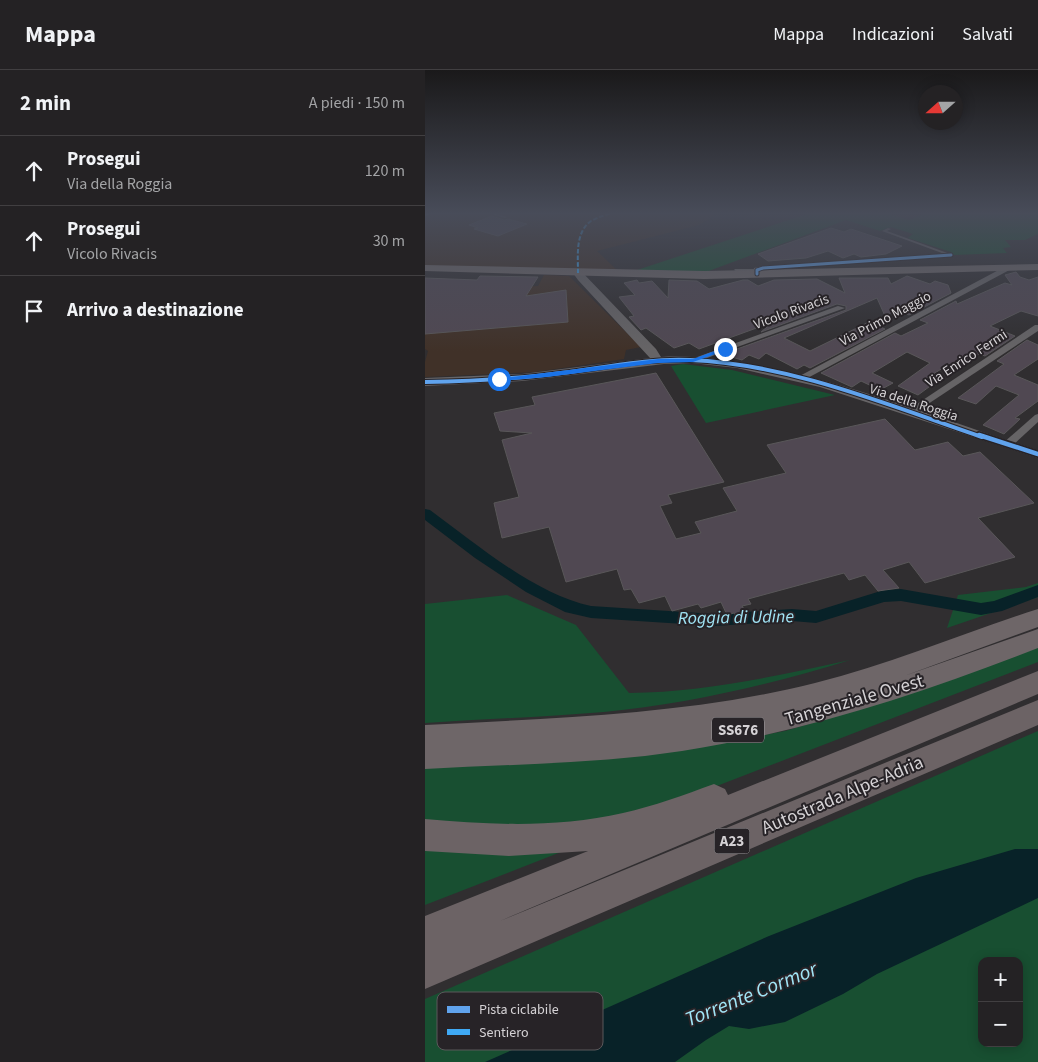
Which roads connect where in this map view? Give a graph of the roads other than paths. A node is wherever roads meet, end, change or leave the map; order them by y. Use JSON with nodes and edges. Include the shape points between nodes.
{"nodes":[{"id":1,"x":914,"y":258,"type":"edge"},
{"id":2,"x":1011,"y":267,"type":"junction"},
{"id":3,"x":1038,"y":267,"type":"edge"},
{"id":4,"x":425,"y":268,"type":"edge"},
{"id":5,"x":736,"y":270,"type":"dead end"},
{"id":6,"x":784,"y":270,"type":"junction"},
{"id":7,"x":757,"y":272,"type":"junction"},
{"id":8,"x":578,"y":273,"type":"junction"},
{"id":9,"x":841,"y":308,"type":"dead end"},
{"id":10,"x":1038,"y":327,"type":"edge"},
{"id":11,"x":693,"y":360,"type":"junction"},
{"id":12,"x":658,"y":361,"type":"junction"},
{"id":13,"x":799,"y":379,"type":"junction"},
{"id":14,"x":425,"y":382,"type":"edge"},
{"id":15,"x":910,"y":412,"type":"junction"},
{"id":16,"x":1038,"y":417,"type":"edge"},
{"id":17,"x":1007,"y":445,"type":"junction"},
{"id":18,"x":1038,"y":454,"type":"edge"},
{"id":19,"x":1038,"y":618,"type":"edge"},
{"id":20,"x":1038,"y":638,"type":"edge"},
{"id":21,"x":1038,"y":682,"type":"edge"},
{"id":22,"x":1038,"y":712,"type":"edge"},
{"id":23,"x":425,"y":736,"type":"edge"},
{"id":24,"x":425,"y":757,"type":"edge"},
{"id":25,"x":857,"y":758,"type":"junction"},
{"id":26,"x":425,"y":835,"type":"edge"},
{"id":27,"x":425,"y":934,"type":"edge"},
{"id":28,"x":425,"y":970,"type":"edge"}],
"edges":[{"from":1,"to":6,"type":"street"},
{"from":2,"to":3,"type":"main road"},
{"from":2,"to":6,"type":"main road"},
{"from":2,"to":13,"type":"street","name":"Via Primo Maggio"},
{"from":4,"to":8,"type":"main road"},
{"from":5,"to":7,"type":"lane"},
{"from":6,"to":7,"type":"main road"},
{"from":7,"to":8,"type":"main road"},
{"from":8,"to":12,"type":"street"},
{"from":9,"to":11,"type":"street","name":"Vicolo Rivacis"},
{"from":10,"to":15,"type":"street","name":"Via Enrico Fermi"},
{"from":11,"to":12,"type":"street","name":"Via della Roggia"},
{"from":11,"to":13,"type":"street","name":"Via della Roggia"},
{"from":12,"to":14,"type":"street","name":"Via della Roggia","via":[[547,375]]},
{"from":13,"to":15,"type":"street","name":"Via della Roggia"},
{"from":15,"to":17,"type":"street","name":"Via della Roggia"},
{"from":16,"to":17,"type":"street"},
{"from":17,"to":18,"type":"street","name":"Via della Roggia"},
{"from":19,"to":23,"type":"highway","name":"Tangenziale Ovest","number":"SS676","via":[[848,685],[781,701],[684,717],[596,726]]},
{"from":20,"to":24,"type":"highway","name":"Tangenziale Ovest","number":"SS676","via":[[978,661],[815,713],[715,735],[593,749]]},
{"from":21,"to":25,"type":"highway","name":"Autostrada Alpe-Adria","number":"A23"},
{"from":22,"to":28,"type":"highway","name":"Autostrada Alpe-Adria","number":"A23"},
{"from":25,"to":26,"type":"highway","via":[[790,769],[648,822],[605,832],[544,839]]},
{"from":25,"to":27,"type":"highway","name":"Autostrada Alpe-Adria","number":"A23"}]}
